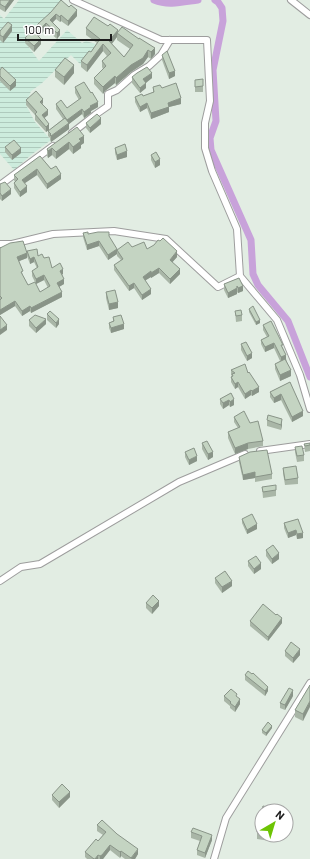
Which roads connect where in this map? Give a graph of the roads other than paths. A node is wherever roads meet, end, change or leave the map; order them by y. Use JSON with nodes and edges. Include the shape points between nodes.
{"nodes":[{"id":1,"x":73,"y":0,"type":"edge"},
{"id":2,"x":291,"y":0,"type":"edge"},
{"id":3,"x":310,"y":15,"type":"edge"},
{"id":4,"x":170,"y":40,"type":"junction"},
{"id":5,"x":65,"y":138,"type":"edge"},
{"id":6,"x":58,"y":143,"type":"edge"},
{"id":7,"x":0,"y":185,"type":"edge"},
{"id":8,"x":0,"y":244,"type":"edge"},
{"id":9,"x":240,"y":276,"type":"junction"},
{"id":10,"x":310,"y":409,"type":"edge"},
{"id":11,"x":310,"y":444,"type":"edge"},
{"id":12,"x":256,"y":452,"type":"edge"},
{"id":13,"x":249,"y":453,"type":"edge"},
{"id":14,"x":0,"y":581,"type":"edge"},
{"id":15,"x":310,"y":683,"type":"edge"},
{"id":16,"x":214,"y":859,"type":"edge"}],
"edges":[{"from":1,"to":4,"type":"street","via":[[162,40]]},
{"from":2,"to":3,"type":"street"},
{"from":4,"to":5,"type":"street","via":[[161,55],[117,90],[108,94],[108,106]]},
{"from":4,"to":9,"type":"street","via":[[207,40],[210,101],[205,123],[205,148],[237,229]]},
{"from":6,"to":7,"type":"street"},
{"from":8,"to":9,"type":"street","via":[[12,244],[54,234],[114,232],[166,239],[218,287]]},
{"from":9,"to":10,"type":"street","via":[[277,320],[300,375]]},
{"from":11,"to":12,"type":"street"},
{"from":13,"to":14,"type":"street","via":[[178,482],[40,564],[21,567]]},
{"from":15,"to":16,"type":"street","via":[[226,818]]}]}
